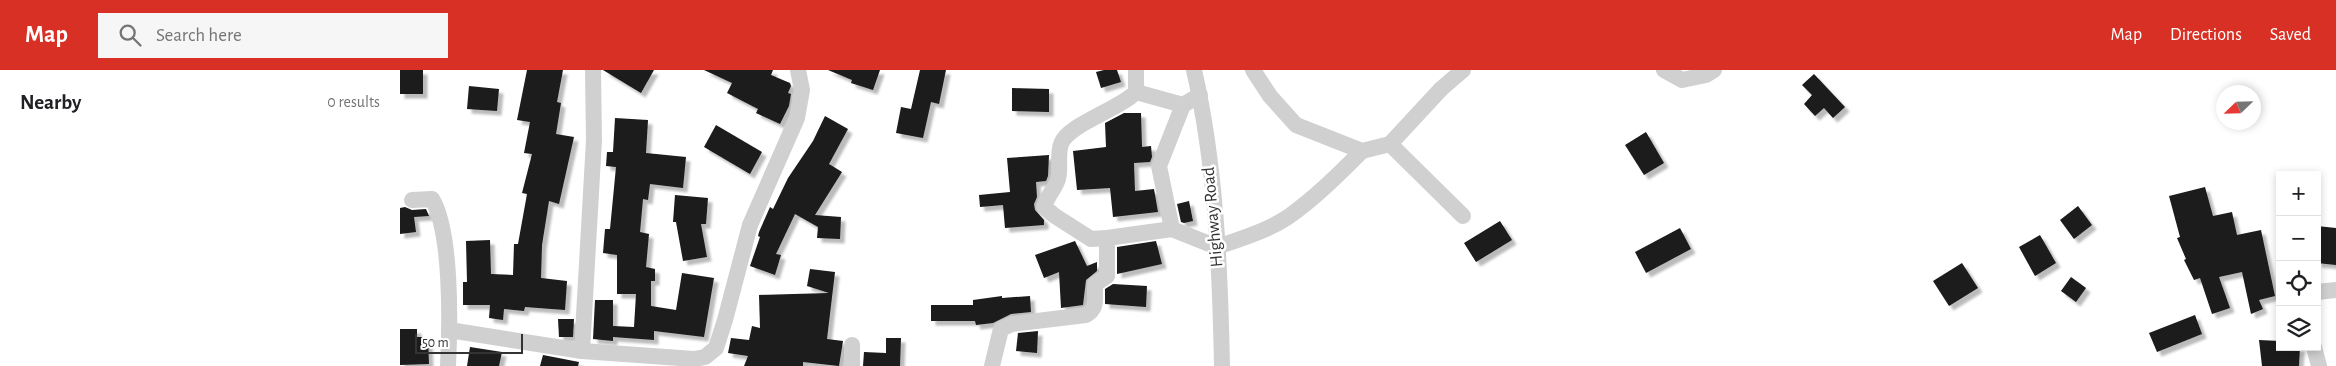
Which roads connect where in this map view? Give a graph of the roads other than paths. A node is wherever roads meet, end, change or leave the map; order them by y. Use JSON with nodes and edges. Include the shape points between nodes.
{"nodes":[{"id":1,"x":593,"y":70,"type":"edge"},
{"id":2,"x":798,"y":70,"type":"edge"},
{"id":3,"x":1136,"y":70,"type":"edge"},
{"id":4,"x":1194,"y":70,"type":"edge"},
{"id":5,"x":1253,"y":70,"type":"edge"},
{"id":6,"x":1463,"y":70,"type":"edge"},
{"id":7,"x":1664,"y":70,"type":"edge"},
{"id":8,"x":1714,"y":70,"type":"edge"},
{"id":9,"x":1136,"y":92,"type":"junction"},
{"id":10,"x":1200,"y":95,"type":"junction"},
{"id":11,"x":1183,"y":105,"type":"junction"},
{"id":12,"x":1390,"y":144,"type":"junction"},
{"id":13,"x":1362,"y":151,"type":"junction"},
{"id":14,"x":412,"y":200,"type":"dead end"},
{"id":15,"x":1463,"y":216,"type":"dead end"},
{"id":16,"x":1172,"y":230,"type":"junction"},
{"id":17,"x":1107,"y":238,"type":"junction"},
{"id":18,"x":1217,"y":247,"type":"junction"},
{"id":19,"x":2336,"y":290,"type":"edge"},
{"id":20,"x":2321,"y":292,"type":"edge"},
{"id":21,"x":449,"y":330,"type":"junction"},
{"id":22,"x":852,"y":345,"type":"dead end"},
{"id":23,"x":582,"y":351,"type":"junction"},
{"id":24,"x":2315,"y":351,"type":"edge"},
{"id":25,"x":448,"y":366,"type":"edge"},
{"id":26,"x":852,"y":366,"type":"edge"},
{"id":27,"x":992,"y":366,"type":"edge"},
{"id":28,"x":1222,"y":366,"type":"edge"},
{"id":29,"x":2318,"y":366,"type":"edge"}],
"edges":[{"from":1,"to":23,"type":"street","via":[[594,140]]},
{"from":2,"to":23,"type":"street","via":[[802,90],[797,118],[750,225],[716,348],[706,357],[694,359]]},
{"from":3,"to":9,"type":"street"},
{"from":4,"to":10,"type":"street","name":"Highway Road"},
{"from":5,"to":13,"type":"street","via":[[1270,96],[1296,125]]},
{"from":6,"to":12,"type":"street"},
{"from":7,"to":8,"type":"street","via":[[1682,80]]},
{"from":9,"to":11,"type":"street"},
{"from":9,"to":17,"type":"street","via":[[1128,100],[1074,130],[1062,142],[1058,179],[1044,207],[1091,239]]},
{"from":10,"to":11,"type":"street"},
{"from":10,"to":18,"type":"street","name":"Highway Road","via":[[1216,214]]},
{"from":11,"to":16,"type":"street","via":[[1159,166]]},
{"from":12,"to":13,"type":"street"},
{"from":12,"to":15,"type":"street"},
{"from":13,"to":18,"type":"street","via":[[1287,218]]},
{"from":14,"to":21,"type":"street","via":[[432,199],[439,211]]},
{"from":16,"to":17,"type":"street"},
{"from":16,"to":18,"type":"street"},
{"from":17,"to":27,"type":"street","via":[[1107,276],[1095,284],[1096,306],[1092,312],[1012,324],[1002,330]]},
{"from":18,"to":28,"type":"street","name":"Highway Road"},
{"from":19,"to":20,"type":"street"},
{"from":21,"to":23,"type":"street"},
{"from":21,"to":25,"type":"street"},
{"from":22,"to":26,"type":"street"},
{"from":24,"to":29,"type":"street"}]}
